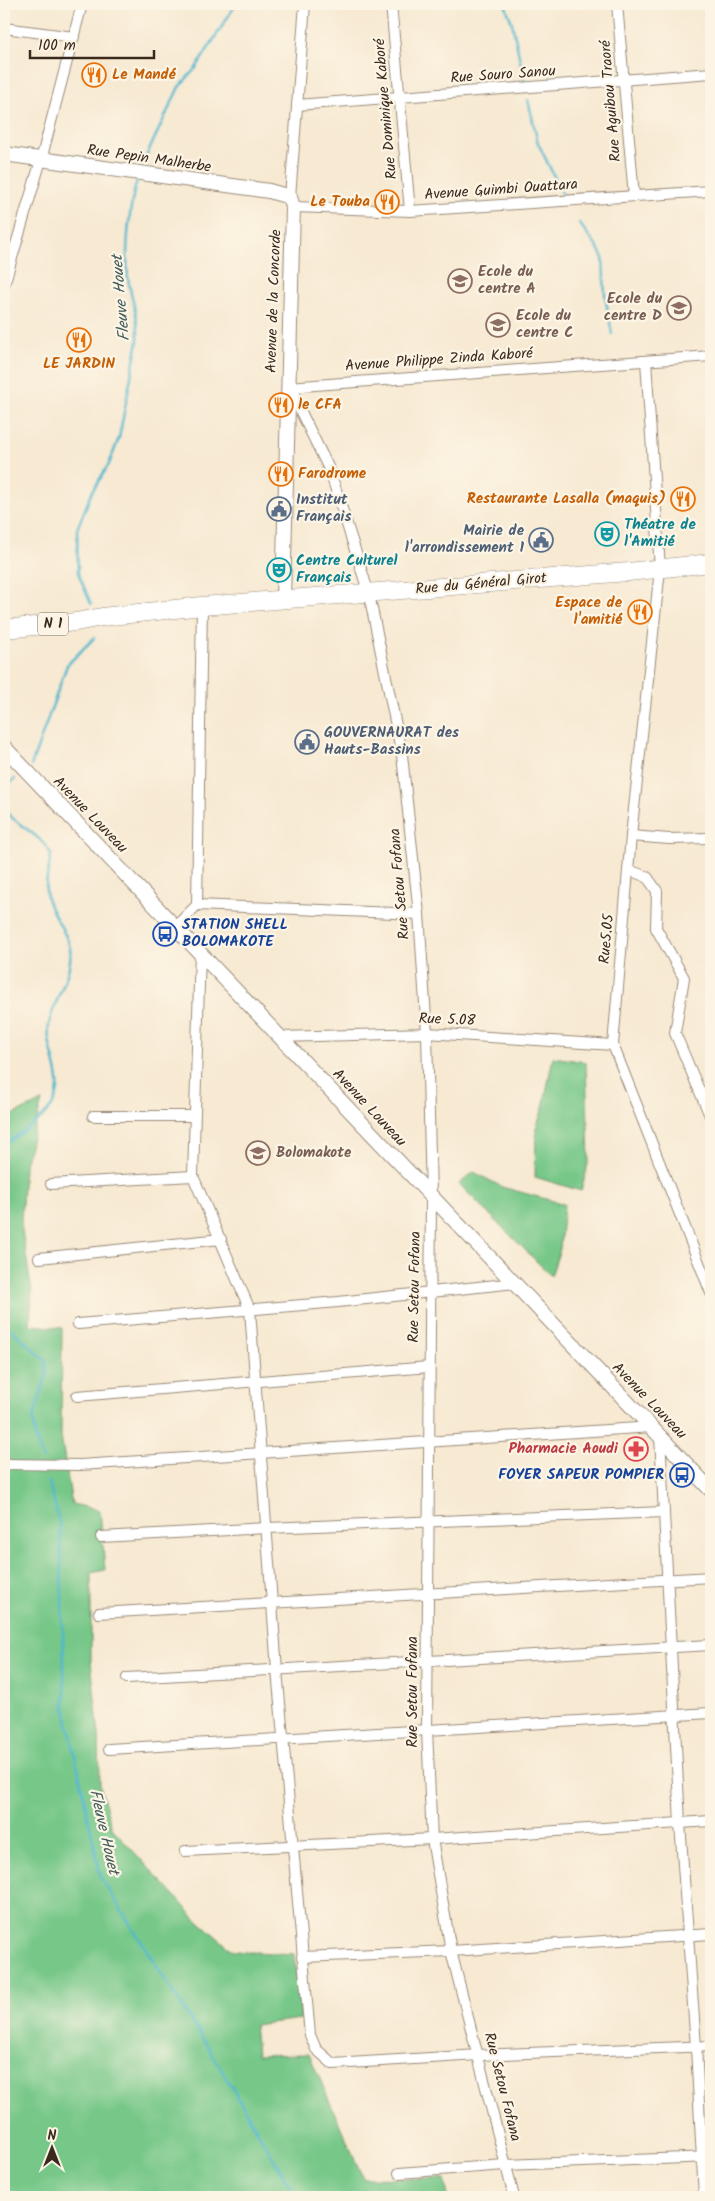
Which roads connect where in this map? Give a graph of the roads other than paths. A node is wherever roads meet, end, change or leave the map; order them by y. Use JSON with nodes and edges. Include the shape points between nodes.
{"nodes":[{"id":1,"x":82,"y":4,"type":"edge"},
{"id":2,"x":304,"y":4,"type":"edge"},
{"id":3,"x":391,"y":4,"type":"edge"},
{"id":4,"x":617,"y":4,"type":"edge"},
{"id":5,"x":4,"y":28,"type":"edge"},
{"id":6,"x":74,"y":37,"type":"junction"},
{"id":7,"x":711,"y":73,"type":"edge"},
{"id":8,"x":624,"y":80,"type":"junction"},
{"id":9,"x":401,"y":98,"type":"junction"},
{"id":10,"x":297,"y":105,"type":"junction"},
{"id":11,"x":4,"y":154,"type":"edge"},
{"id":12,"x":41,"y":160,"type":"junction"},
{"id":13,"x":711,"y":191,"type":"edge"},
{"id":14,"x":634,"y":196,"type":"junction"},
{"id":15,"x":292,"y":202,"type":"junction"},
{"id":16,"x":410,"y":211,"type":"junction"},
{"id":17,"x":4,"y":285,"type":"edge"},
{"id":18,"x":711,"y":356,"type":"edge"},
{"id":19,"x":646,"y":361,"type":"junction"},
{"id":20,"x":290,"y":387,"type":"junction"},
{"id":21,"x":711,"y":563,"type":"edge"},
{"id":22,"x":660,"y":569,"type":"junction"},
{"id":23,"x":369,"y":594,"type":"junction"},
{"id":24,"x":283,"y":600,"type":"junction"},
{"id":25,"x":202,"y":606,"type":"junction"},
{"id":26,"x":102,"y":617,"type":"junction"},
{"id":27,"x":4,"y":620,"type":"edge"},
{"id":28,"x":4,"y":629,"type":"edge"},
{"id":29,"x":4,"y":748,"type":"edge"},
{"id":30,"x":631,"y":836,"type":"junction"},
{"id":31,"x":711,"y":838,"type":"edge"},
{"id":32,"x":629,"y":870,"type":"junction"},
{"id":33,"x":197,"y":905,"type":"junction"},
{"id":34,"x":419,"y":914,"type":"junction"},
{"id":35,"x":175,"y":927,"type":"junction"},
{"id":36,"x":200,"y":952,"type":"junction"},
{"id":37,"x":427,"y":1033,"type":"junction"},
{"id":38,"x":280,"y":1037,"type":"junction"},
{"id":39,"x":613,"y":1045,"type":"junction"},
{"id":40,"x":93,"y":1116,"type":"dead end"},
{"id":41,"x":194,"y":1116,"type":"junction"},
{"id":42,"x":711,"y":1118,"type":"edge"},
{"id":43,"x":193,"y":1176,"type":"junction"},
{"id":44,"x":51,"y":1184,"type":"dead end"},
{"id":45,"x":431,"y":1197,"type":"junction"},
{"id":46,"x":220,"y":1239,"type":"junction"},
{"id":47,"x":39,"y":1258,"type":"dead end"},
{"id":48,"x":515,"y":1284,"type":"junction"},
{"id":49,"x":430,"y":1292,"type":"junction"},
{"id":50,"x":711,"y":1293,"type":"edge"},
{"id":51,"x":250,"y":1310,"type":"junction"},
{"id":52,"x":78,"y":1324,"type":"dead end"},
{"id":53,"x":429,"y":1367,"type":"junction"},
{"id":54,"x":255,"y":1381,"type":"junction"},
{"id":55,"x":77,"y":1396,"type":"dead end"},
{"id":56,"x":656,"y":1432,"type":"junction"},
{"id":57,"x":429,"y":1442,"type":"junction"},
{"id":58,"x":261,"y":1453,"type":"junction"},
{"id":59,"x":4,"y":1464,"type":"edge"},
{"id":60,"x":711,"y":1490,"type":"edge"},
{"id":61,"x":664,"y":1512,"type":"junction"},
{"id":62,"x":428,"y":1521,"type":"junction"},
{"id":63,"x":267,"y":1528,"type":"junction"},
{"id":64,"x":101,"y":1537,"type":"dead end"},
{"id":65,"x":711,"y":1576,"type":"edge"},
{"id":66,"x":667,"y":1579,"type":"junction"},
{"id":67,"x":428,"y":1593,"type":"junction"},
{"id":68,"x":273,"y":1602,"type":"junction"},
{"id":69,"x":99,"y":1613,"type":"dead end"},
{"id":70,"x":711,"y":1645,"type":"edge"},
{"id":71,"x":672,"y":1648,"type":"junction"},
{"id":72,"x":427,"y":1661,"type":"junction"},
{"id":73,"x":277,"y":1670,"type":"junction"},
{"id":74,"x":127,"y":1678,"type":"dead end"},
{"id":75,"x":711,"y":1713,"type":"edge"},
{"id":76,"x":676,"y":1715,"type":"junction"},
{"id":77,"x":427,"y":1730,"type":"junction"},
{"id":78,"x":284,"y":1738,"type":"junction"},
{"id":79,"x":109,"y":1749,"type":"dead end"},
{"id":80,"x":711,"y":1821,"type":"edge"},
{"id":81,"x":680,"y":1823,"type":"junction"},
{"id":82,"x":432,"y":1839,"type":"junction"},
{"id":83,"x":292,"y":1846,"type":"junction"},
{"id":84,"x":184,"y":1851,"type":"dead end"},
{"id":85,"x":711,"y":1934,"type":"edge"},
{"id":86,"x":688,"y":1935,"type":"junction"},
{"id":87,"x":451,"y":1951,"type":"junction"},
{"id":88,"x":302,"y":1957,"type":"junction"},
{"id":89,"x":711,"y":2046,"type":"edge"},
{"id":90,"x":696,"y":2047,"type":"junction"},
{"id":91,"x":479,"y":2055,"type":"junction"},
{"id":92,"x":707,"y":2157,"type":"edge"},
{"id":93,"x":505,"y":2165,"type":"junction"},
{"id":94,"x":399,"y":2172,"type":"dead end"},
{"id":95,"x":514,"y":2197,"type":"edge"},
{"id":96,"x":704,"y":2197,"type":"edge"}],
"edges":[{"from":1,"to":6,"type":"street"},
{"from":2,"to":10,"type":"street","name":"Avenue de la Concorde"},
{"from":3,"to":9,"type":"street","name":"Rue Dominique Kaboré"},
{"from":4,"to":8,"type":"street","name":"Rue Aguibou Traoré"},
{"from":5,"to":6,"type":"street"},
{"from":6,"to":12,"type":"street"},
{"from":7,"to":8,"type":"street","name":"Rue Souro Sanou"},
{"from":8,"to":9,"type":"street","name":"Rue Souro Sanou"},
{"from":8,"to":14,"type":"street","name":"Rue Aguibou Traoré"},
{"from":9,"to":10,"type":"street","name":"Rue Souro Sanou"},
{"from":9,"to":16,"type":"street","name":"Rue Dominique Kaboré"},
{"from":10,"to":15,"type":"street","name":"Avenue de la Concorde"},
{"from":11,"to":12,"type":"main road","name":"Rue Pepin Malherbe"},
{"from":12,"to":15,"type":"main road","name":"Rue Pepin Malherbe","via":[[269,191]]},
{"from":12,"to":17,"type":"street"},
{"from":13,"to":14,"type":"street","name":"Avenue Guimbi Ouattara"},
{"from":14,"to":16,"type":"street","name":"Avenue Guimbi Ouattara"},
{"from":15,"to":16,"type":"street","name":"Avenue Guimbi Ouattara"},
{"from":15,"to":20,"type":"main road","name":"Avenue de la Concorde"},
{"from":18,"to":19,"type":"street","name":"Avenue Philippe Zinda Kaboré"},
{"from":19,"to":20,"type":"street","name":"Avenue Philippe Zinda Kaboré"},
{"from":19,"to":22,"type":"street","name":"Rue5.05"},
{"from":20,"to":23,"type":"street","name":"Rue Setou Fofana","via":[[330,471]]},
{"from":20,"to":24,"type":"main road","name":"Avenue de la Concorde"},
{"from":21,"to":22,"type":"highway","name":"Rue du Général Girot","number":"N 1"},
{"from":22,"to":23,"type":"highway","name":"Rue du Général Girot","number":"N 1"},
{"from":22,"to":30,"type":"street","name":"Rue5.05"},
{"from":23,"to":24,"type":"highway","name":"Rue du Général Girot","number":"N 1"},
{"from":23,"to":34,"type":"street","name":"Rue Setou Fofana","via":[[402,755]]},
{"from":24,"to":25,"type":"highway","name":"Rue du Général Girot","number":"N 1"},
{"from":25,"to":26,"type":"highway","name":"Rue du Général Girot","number":"N 1"},
{"from":25,"to":33,"type":"street"},
{"from":26,"to":27,"type":"highway","number":"N 1","via":[[74,615]]},
{"from":26,"to":28,"type":"highway","number":"N 1"},
{"from":29,"to":35,"type":"main road","name":"Avenue Louveau"},
{"from":30,"to":31,"type":"street"},
{"from":30,"to":32,"type":"street","name":"Rue5.05"},
{"from":32,"to":39,"type":"street","name":"Rue5.05"},
{"from":32,"to":42,"type":"street","via":[[647,877],[657,891],[656,928],[684,978],[675,1033]]},
{"from":33,"to":34,"type":"street"},
{"from":33,"to":35,"type":"street"},
{"from":34,"to":37,"type":"street","name":"Rue Setou Fofana"},
{"from":35,"to":36,"type":"main road","name":"Avenue Louveau"},
{"from":36,"to":38,"type":"main road","name":"Avenue Louveau"},
{"from":36,"to":41,"type":"street"},
{"from":37,"to":38,"type":"street","name":"Rue 5.08"},
{"from":37,"to":39,"type":"street","name":"Rue 5.08"},
{"from":37,"to":45,"type":"street","name":"Rue Setou Fofana"},
{"from":38,"to":45,"type":"main road","name":"Avenue Louveau"},
{"from":39,"to":50,"type":"street","name":"Rue5.05"},
{"from":40,"to":41,"type":"street"},
{"from":41,"to":43,"type":"street"},
{"from":43,"to":44,"type":"street"},
{"from":43,"to":46,"type":"street"},
{"from":45,"to":48,"type":"main road","name":"Avenue Louveau"},
{"from":45,"to":49,"type":"street","name":"Rue Setou Fofana"},
{"from":46,"to":47,"type":"street"},
{"from":46,"to":51,"type":"street"},
{"from":48,"to":49,"type":"street"},
{"from":48,"to":56,"type":"main road","name":"Avenue Louveau"},
{"from":49,"to":51,"type":"street"},
{"from":49,"to":53,"type":"street","name":"Rue Setou Fofana"},
{"from":51,"to":52,"type":"street"},
{"from":51,"to":54,"type":"street"},
{"from":53,"to":54,"type":"street"},
{"from":53,"to":57,"type":"street","name":"Rue Setou Fofana"},
{"from":54,"to":55,"type":"street"},
{"from":54,"to":58,"type":"street"},
{"from":56,"to":57,"type":"street"},
{"from":56,"to":60,"type":"main road","name":"Avenue Louveau"},
{"from":56,"to":61,"type":"street"},
{"from":57,"to":58,"type":"street"},
{"from":57,"to":62,"type":"street","name":"Rue Setou Fofana"},
{"from":58,"to":59,"type":"street","via":[[80,1465]]},
{"from":58,"to":63,"type":"street"},
{"from":61,"to":62,"type":"street"},
{"from":61,"to":66,"type":"street"},
{"from":62,"to":63,"type":"street"},
{"from":62,"to":67,"type":"street","name":"Rue Setou Fofana"},
{"from":63,"to":64,"type":"street"},
{"from":63,"to":68,"type":"street"},
{"from":65,"to":66,"type":"street"},
{"from":66,"to":67,"type":"street"},
{"from":66,"to":71,"type":"street"},
{"from":67,"to":68,"type":"street"},
{"from":67,"to":72,"type":"street","name":"Rue Setou Fofana"},
{"from":68,"to":69,"type":"street"},
{"from":68,"to":73,"type":"street"},
{"from":70,"to":71,"type":"street"},
{"from":71,"to":72,"type":"street"},
{"from":71,"to":76,"type":"street"},
{"from":72,"to":73,"type":"street"},
{"from":72,"to":77,"type":"street","name":"Rue Setou Fofana"},
{"from":73,"to":74,"type":"street"},
{"from":73,"to":78,"type":"street"},
{"from":75,"to":76,"type":"street"},
{"from":76,"to":77,"type":"street"},
{"from":76,"to":81,"type":"street"},
{"from":77,"to":78,"type":"street"},
{"from":77,"to":82,"type":"street","name":"Rue Setou Fofana"},
{"from":78,"to":79,"type":"street"},
{"from":78,"to":83,"type":"street"},
{"from":80,"to":81,"type":"street"},
{"from":81,"to":82,"type":"street"},
{"from":81,"to":86,"type":"street"},
{"from":82,"to":83,"type":"street"},
{"from":82,"to":87,"type":"street","name":"Rue Setou Fofana"},
{"from":83,"to":84,"type":"street"},
{"from":83,"to":88,"type":"street"},
{"from":85,"to":86,"type":"street"},
{"from":86,"to":87,"type":"street"},
{"from":86,"to":90,"type":"street"},
{"from":87,"to":88,"type":"street"},
{"from":87,"to":91,"type":"street","name":"Rue Setou Fofana"},
{"from":88,"to":91,"type":"street","via":[[312,2043],[333,2064]]},
{"from":89,"to":90,"type":"street"},
{"from":90,"to":91,"type":"street"},
{"from":90,"to":92,"type":"street"},
{"from":91,"to":93,"type":"street","name":"Rue Setou Fofana"},
{"from":92,"to":93,"type":"street"},
{"from":92,"to":96,"type":"street"},
{"from":93,"to":94,"type":"street"},
{"from":93,"to":95,"type":"street","name":"Rue Setou Fofana"}]}
